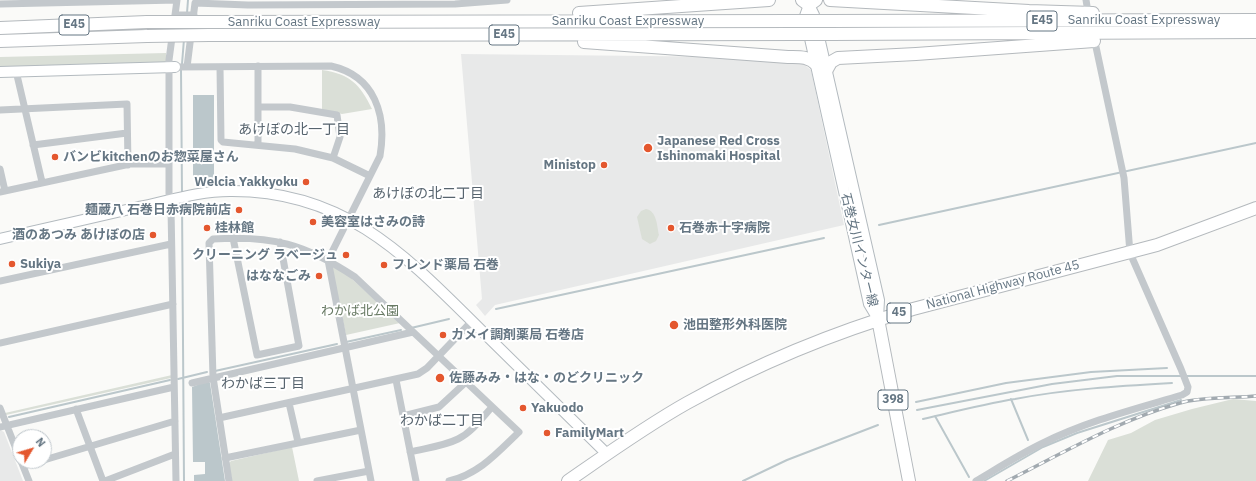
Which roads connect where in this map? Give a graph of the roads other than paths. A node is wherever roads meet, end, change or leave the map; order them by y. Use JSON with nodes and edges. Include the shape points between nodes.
{"nodes":[{"id":1,"x":177,"y":0,"type":"edge"},
{"id":2,"x":507,"y":0,"type":"edge"},
{"id":3,"x":769,"y":0,"type":"edge"},
{"id":4,"x":830,"y":0,"type":"edge"},
{"id":5,"x":809,"y":2,"type":"edge"},
{"id":6,"x":0,"y":4,"type":"edge"},
{"id":7,"x":194,"y":14,"type":"junction"},
{"id":8,"x":175,"y":15,"type":"junction"},
{"id":9,"x":1256,"y":20,"type":"edge"},
{"id":10,"x":412,"y":21,"type":"junction"},
{"id":11,"x":0,"y":28,"type":"edge"},
{"id":12,"x":1256,"y":32,"type":"edge"},
{"id":13,"x":1146,"y":34,"type":"junction"},
{"id":14,"x":502,"y":35,"type":"junction"},
{"id":15,"x":0,"y":41,"type":"edge"},
{"id":16,"x":1096,"y":47,"type":"dead end"},
{"id":17,"x":258,"y":66,"type":"junction"},
{"id":18,"x":179,"y":67,"type":"junction"},
{"id":19,"x":220,"y":67,"type":"junction"},
{"id":20,"x":821,"y":68,"type":"junction"},
{"id":21,"x":16,"y":71,"type":"junction"},
{"id":22,"x":0,"y":72,"type":"edge"},
{"id":23,"x":258,"y":106,"type":"junction"},
{"id":24,"x":25,"y":107,"type":"junction"},
{"id":25,"x":0,"y":110,"type":"edge"},
{"id":26,"x":127,"y":134,"type":"junction"},
{"id":27,"x":258,"y":144,"type":"junction"},
{"id":28,"x":33,"y":145,"type":"junction"},
{"id":29,"x":333,"y":158,"type":"junction"},
{"id":30,"x":169,"y":164,"type":"junction"},
{"id":31,"x":128,"y":165,"type":"junction"},
{"id":32,"x":0,"y":169,"type":"edge"},
{"id":33,"x":370,"y":176,"type":"junction"},
{"id":34,"x":42,"y":182,"type":"junction"},
{"id":35,"x":2,"y":191,"type":"edge"},
{"id":36,"x":179,"y":199,"type":"junction"},
{"id":37,"x":1256,"y":208,"type":"edge"},
{"id":38,"x":348,"y":218,"type":"junction"},
{"id":39,"x":234,"y":238,"type":"junction"},
{"id":40,"x":0,"y":239,"type":"edge"},
{"id":41,"x":280,"y":242,"type":"junction"},
{"id":42,"x":171,"y":244,"type":"junction"},
{"id":43,"x":1130,"y":253,"type":"junction"},
{"id":44,"x":328,"y":260,"type":"junction"},
{"id":45,"x":0,"y":281,"type":"edge"},
{"id":46,"x":173,"y":304,"type":"junction"},
{"id":47,"x":878,"y":319,"type":"junction"},
{"id":48,"x":472,"y":321,"type":"junction"},
{"id":49,"x":413,"y":332,"type":"junction"},
{"id":50,"x":0,"y":343,"type":"edge"},
{"id":51,"x":345,"y":348,"type":"junction"},
{"id":52,"x":439,"y":356,"type":"junction"},
{"id":53,"x":213,"y":377,"type":"junction"},
{"id":54,"x":396,"y":380,"type":"junction"},
{"id":55,"x":466,"y":382,"type":"junction"},
{"id":56,"x":192,"y":383,"type":"dead end"},
{"id":57,"x":174,"y":387,"type":"junction"},
{"id":58,"x":353,"y":389,"type":"junction"},
{"id":59,"x":289,"y":403,"type":"junction"},
{"id":60,"x":492,"y":407,"type":"junction"},
{"id":61,"x":0,"y":408,"type":"edge"},
{"id":62,"x":76,"y":409,"type":"junction"},
{"id":63,"x":403,"y":416,"type":"junction"},
{"id":64,"x":219,"y":418,"type":"junction"},
{"id":65,"x":174,"y":421,"type":"junction"},
{"id":66,"x":3,"y":426,"type":"edge"},
{"id":67,"x":361,"y":430,"type":"junction"},
{"id":68,"x":298,"y":442,"type":"junction"},
{"id":69,"x":12,"y":444,"type":"edge"},
{"id":70,"x":89,"y":446,"type":"junction"},
{"id":71,"x":410,"y":452,"type":"junction"},
{"id":72,"x":175,"y":454,"type":"junction"},
{"id":73,"x":607,"y":454,"type":"junction"},
{"id":74,"x":52,"y":458,"type":"edge"},
{"id":75,"x":225,"y":458,"type":"junction"},
{"id":76,"x":24,"y":469,"type":"edge"},
{"id":77,"x":369,"y":471,"type":"junction"},
{"id":78,"x":29,"y":481,"type":"edge"},
{"id":79,"x":104,"y":481,"type":"edge"},
{"id":80,"x":176,"y":481,"type":"edge"},
{"id":81,"x":229,"y":481,"type":"edge"},
{"id":82,"x":317,"y":481,"type":"edge"},
{"id":83,"x":371,"y":481,"type":"edge"},
{"id":84,"x":416,"y":481,"type":"edge"},
{"id":85,"x":449,"y":481,"type":"edge"},
{"id":86,"x":568,"y":481,"type":"edge"},
{"id":87,"x":909,"y":481,"type":"edge"},
{"id":88,"x":976,"y":481,"type":"edge"}],
"edges":[{"from":1,"to":6,"type":"street"},
{"from":1,"to":8,"type":"street"},
{"from":2,"to":7,"type":"street","via":[[455,4],[196,3]]},
{"from":3,"to":10,"type":"highway","via":[[593,13]]},
{"from":4,"to":9,"type":"highway","via":[[1029,11],[1196,15]]},
{"from":5,"to":20,"type":"street","name":"石巻女川インター線","via":[[806,16]]},
{"from":7,"to":8,"type":"street"},
{"from":7,"to":18,"type":"street"},
{"from":8,"to":18,"type":"street"},
{"from":9,"to":10,"type":"highway","name":"Sanriku Coast Expressway","number":"E45","bridge":true},
{"from":10,"to":11,"type":"highway","name":"Sanriku Coast Expressway","number":"E45","bridge":true,"via":[[147,22]]},
{"from":12,"to":13,"type":"highway","name":"Sanriku Coast Expressway","number":"E45"},
{"from":13,"to":14,"type":"highway","name":"Sanriku Coast Expressway","number":"E45","bridge":true},
{"from":13,"to":20,"type":"highway","via":[[1043,45],[838,58]]},
{"from":14,"to":15,"type":"highway","name":"Sanriku Coast Expressway","number":"E45","bridge":true,"via":[[208,35]]},
{"from":14,"to":20,"type":"highway","via":[[805,57]]},
{"from":16,"to":43,"type":"street","via":[[1122,172]]},
{"from":17,"to":19,"type":"street"},
{"from":17,"to":23,"type":"street"},
{"from":17,"to":33,"type":"street","via":[[331,66],[354,74],[362,81],[372,92],[377,105],[382,144],[380,156]]},
{"from":18,"to":19,"type":"street"},
{"from":18,"to":21,"type":"street"},
{"from":18,"to":30,"type":"street"},
{"from":19,"to":27,"type":"street","via":[[221,140],[226,144]]},
{"from":20,"to":47,"type":"street","name":"石巻女川インター線","via":[[869,304]]},
{"from":21,"to":22,"type":"street"},
{"from":21,"to":24,"type":"street"},
{"from":23,"to":27,"type":"street"},
{"from":23,"to":29,"type":"street","via":[[290,107],[338,115],[340,137]]},
{"from":24,"to":25,"type":"street"},
{"from":24,"to":26,"type":"street","via":[[127,104]]},
{"from":24,"to":28,"type":"street"},
{"from":26,"to":28,"type":"street"},
{"from":26,"to":31,"type":"street"},
{"from":27,"to":29,"type":"street"},
{"from":28,"to":34,"type":"street"},
{"from":29,"to":33,"type":"street"},
{"from":30,"to":31,"type":"street"},
{"from":30,"to":36,"type":"street"},
{"from":31,"to":34,"type":"street"},
{"from":32,"to":35,"type":"street"},
{"from":33,"to":38,"type":"street"},
{"from":34,"to":35,"type":"street"},
{"from":36,"to":38,"type":"street","via":[[228,191],[274,194],[319,205]]},
{"from":36,"to":40,"type":"street"},
{"from":36,"to":42,"type":"street"},
{"from":37,"to":43,"type":"highway","name":"National Highway Route 45","number":"45"},
{"from":38,"to":44,"type":"street"},
{"from":38,"to":48,"type":"street","via":[[374,233],[398,252]]},
{"from":39,"to":41,"type":"street"},
{"from":39,"to":41,"type":"street","via":[[257,355],[299,346]]},
{"from":39,"to":53,"type":"street","via":[[213,239],[209,242]]},
{"from":41,"to":44,"type":"street","via":[[310,251]]},
{"from":42,"to":45,"type":"street"},
{"from":42,"to":46,"type":"street"},
{"from":43,"to":47,"type":"highway","name":"National Highway Route 45","number":"45"},
{"from":43,"to":88,"type":"street","via":[[1186,381],[1187,392],[1067,432],[1042,443]]},
{"from":44,"to":49,"type":"street","via":[[354,277]]},
{"from":44,"to":51,"type":"street"},
{"from":46,"to":50,"type":"street"},
{"from":46,"to":57,"type":"street"},
{"from":47,"to":73,"type":"highway","name":"National Highway Route 45","number":"45","via":[[748,371],[687,403]]},
{"from":47,"to":87,"type":"highway","number":"398"},
{"from":48,"to":52,"type":"street"},
{"from":48,"to":73,"type":"street"},
{"from":49,"to":51,"type":"street"},
{"from":49,"to":52,"type":"street"},
{"from":51,"to":53,"type":"street"},
{"from":51,"to":58,"type":"street"},
{"from":52,"to":54,"type":"street","via":[[418,374]]},
{"from":52,"to":55,"type":"street"},
{"from":53,"to":56,"type":"street"},
{"from":53,"to":64,"type":"street"},
{"from":54,"to":58,"type":"street"},
{"from":54,"to":63,"type":"street"},
{"from":55,"to":60,"type":"street"},
{"from":55,"to":63,"type":"street","via":[[439,406]]},
{"from":57,"to":62,"type":"street"},
{"from":57,"to":65,"type":"street"},
{"from":58,"to":59,"type":"street"},
{"from":58,"to":67,"type":"street"},
{"from":59,"to":64,"type":"street"},
{"from":59,"to":68,"type":"street"},
{"from":60,"to":71,"type":"street","via":[[460,438]]},
{"from":60,"to":85,"type":"street","via":[[518,432],[484,465],[462,478]]},
{"from":61,"to":66,"type":"street"},
{"from":62,"to":66,"type":"street"},
{"from":62,"to":70,"type":"street"},
{"from":63,"to":71,"type":"street"},
{"from":64,"to":75,"type":"street"},
{"from":65,"to":70,"type":"street"},
{"from":65,"to":72,"type":"street"},
{"from":66,"to":69,"type":"street"},
{"from":67,"to":68,"type":"street"},
{"from":67,"to":77,"type":"street"},
{"from":68,"to":75,"type":"street"},
{"from":70,"to":74,"type":"street"},
{"from":70,"to":79,"type":"street"},
{"from":71,"to":84,"type":"street"},
{"from":72,"to":79,"type":"street"},
{"from":72,"to":80,"type":"street"},
{"from":73,"to":86,"type":"highway","name":"National Highway Route 45","number":"45"},
{"from":75,"to":81,"type":"street"},
{"from":76,"to":78,"type":"street"},
{"from":77,"to":82,"type":"street"},
{"from":77,"to":83,"type":"street"}]}
